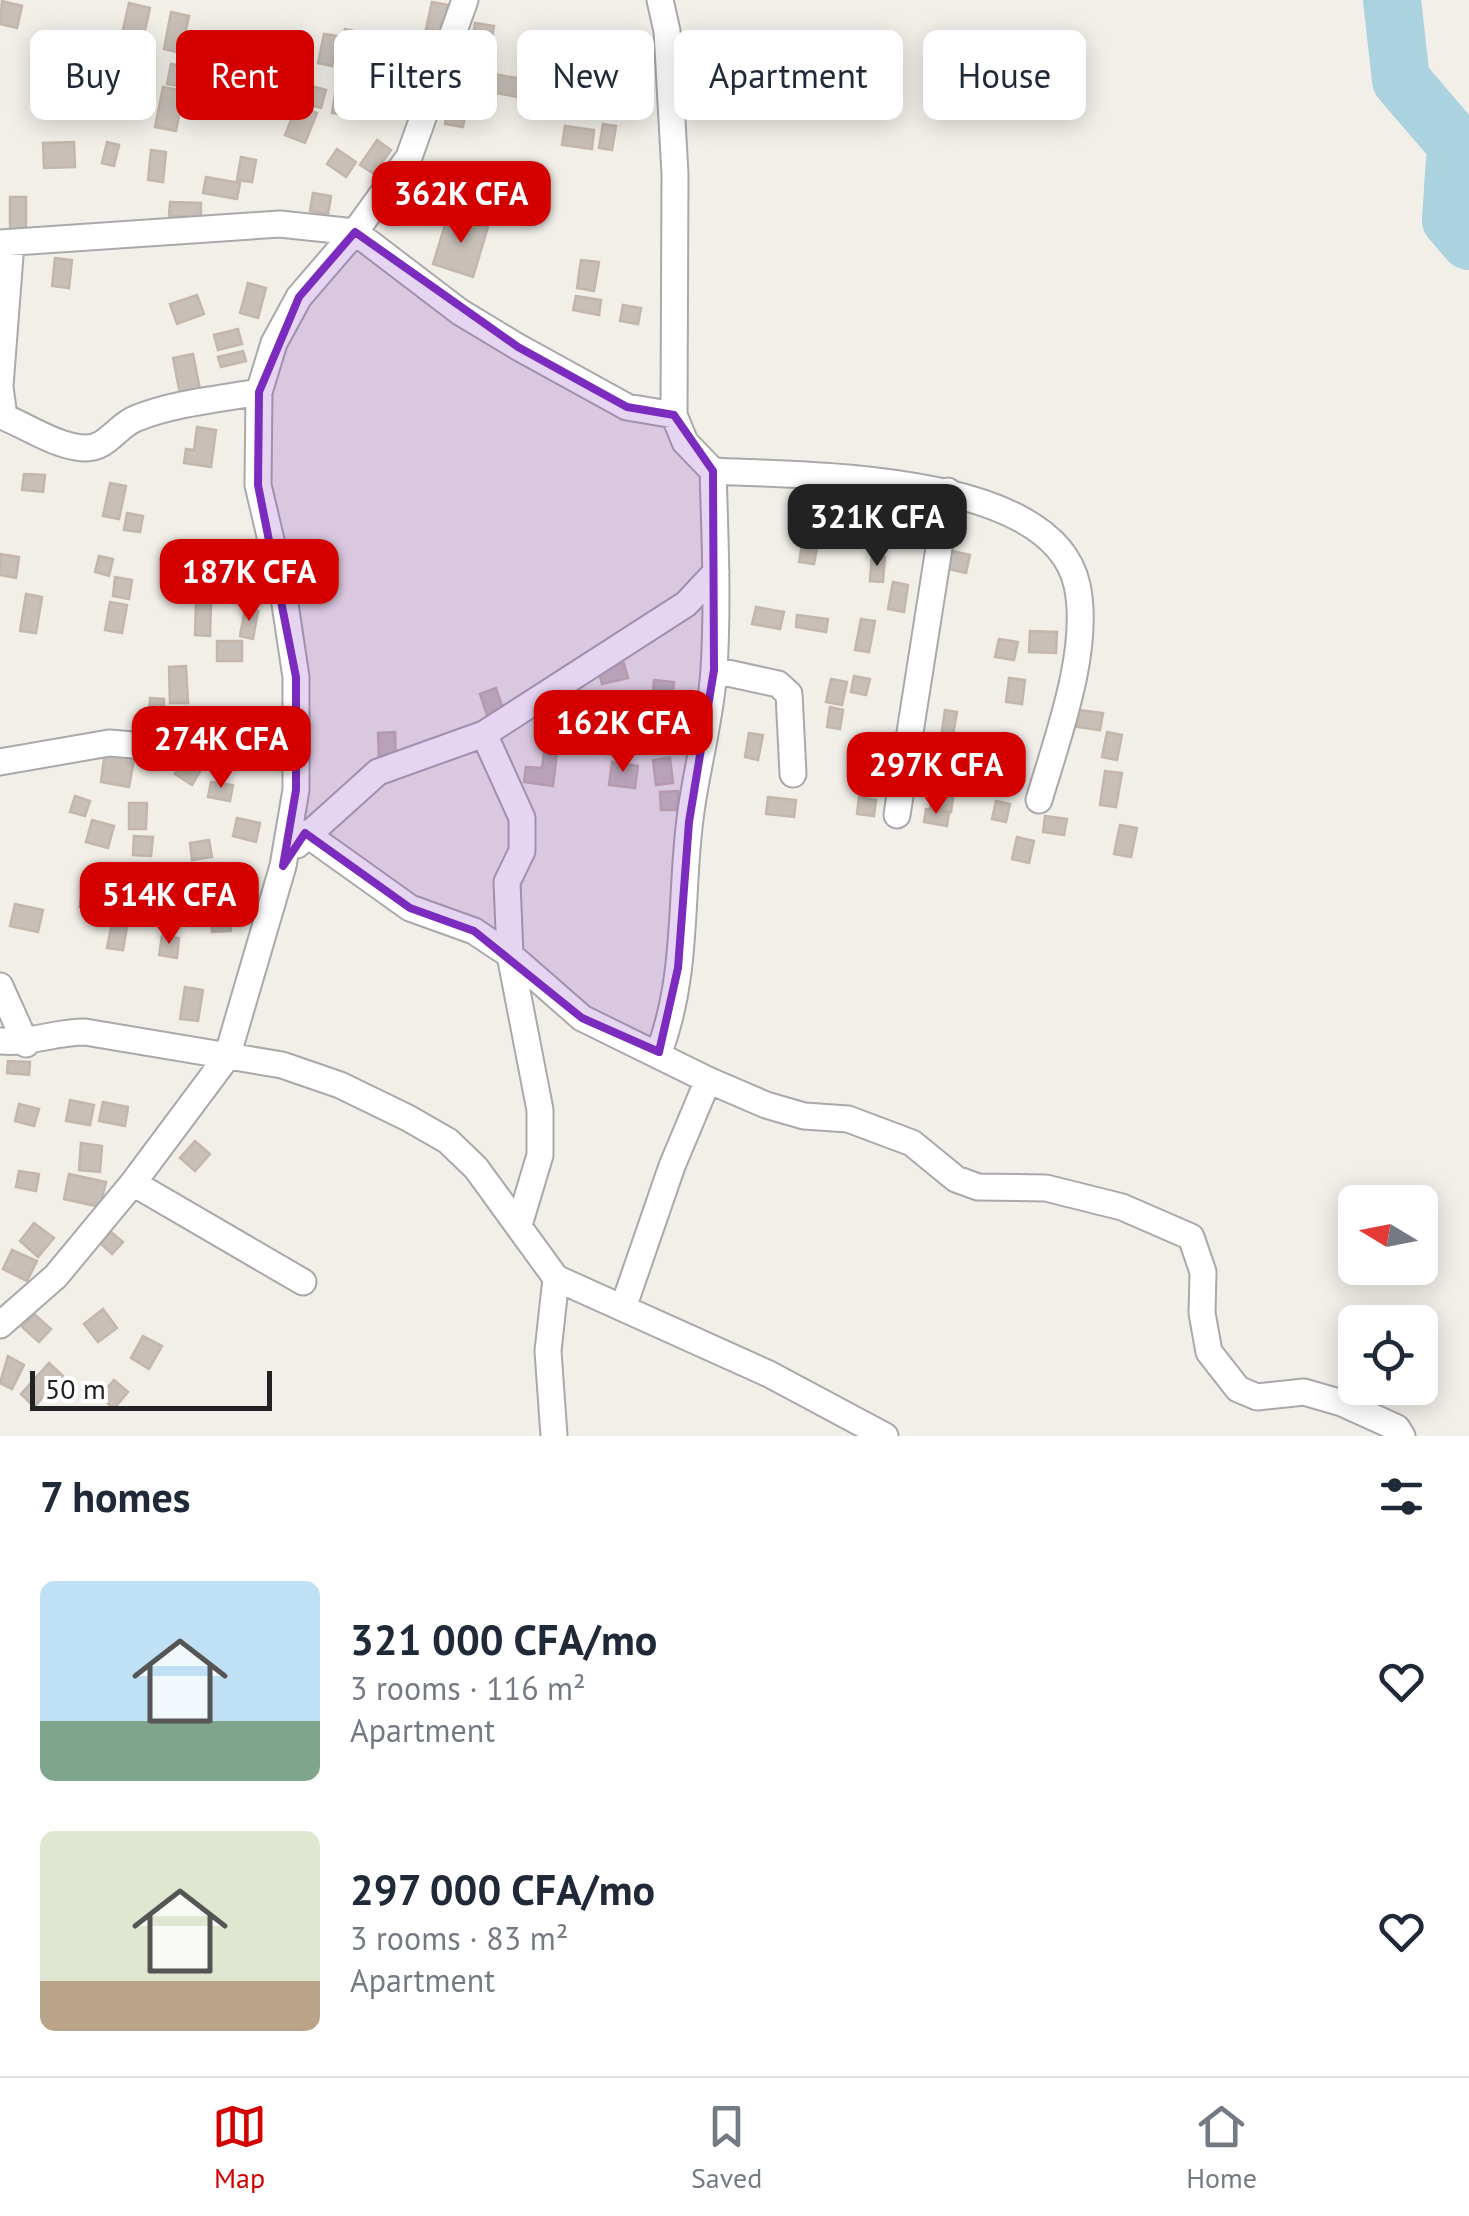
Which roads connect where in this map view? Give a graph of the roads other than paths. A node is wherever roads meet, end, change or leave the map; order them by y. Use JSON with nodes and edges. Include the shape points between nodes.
{"nodes":[{"id":1,"x":465,"y":0,"type":"edge"},
{"id":2,"x":660,"y":0,"type":"edge"},
{"id":3,"x":355,"y":232,"type":"junction"},
{"id":4,"x":5,"y":243,"type":"edge"},
{"id":5,"x":0,"y":387,"type":"edge"},
{"id":6,"x":259,"y":392,"type":"junction"},
{"id":7,"x":674,"y":416,"type":"junction"},
{"id":8,"x":2,"y":425,"type":"edge"},
{"id":9,"x":713,"y":471,"type":"junction"},
{"id":10,"x":948,"y":490,"type":"junction"},
{"id":11,"x":716,"y":572,"type":"junction"},
{"id":12,"x":714,"y":670,"type":"junction"},
{"id":13,"x":484,"y":734,"type":"junction"},
{"id":14,"x":293,"y":758,"type":"junction"},
{"id":15,"x":0,"y":762,"type":"edge"},
{"id":16,"x":793,"y":774,"type":"dead end"},
{"id":17,"x":1039,"y":800,"type":"dead end"},
{"id":18,"x":897,"y":814,"type":"dead end"},
{"id":19,"x":304,"y":833,"type":"junction"},
{"id":20,"x":282,"y":866,"type":"junction"},
{"id":21,"x":510,"y":955,"type":"junction"},
{"id":22,"x":0,"y":986,"type":"edge"},
{"id":23,"x":0,"y":1041,"type":"edge"},
{"id":24,"x":26,"y":1044,"type":"junction"},
{"id":25,"x":658,"y":1052,"type":"junction"},
{"id":26,"x":227,"y":1057,"type":"junction"},
{"id":27,"x":708,"y":1080,"type":"junction"},
{"id":28,"x":133,"y":1183,"type":"junction"},
{"id":29,"x":519,"y":1225,"type":"junction"},
{"id":30,"x":556,"y":1278,"type":"junction"},
{"id":31,"x":303,"y":1282,"type":"dead end"},
{"id":32,"x":623,"y":1308,"type":"junction"},
{"id":33,"x":0,"y":1325,"type":"edge"},
{"id":34,"x":554,"y":1436,"type":"edge"},
{"id":35,"x":885,"y":1436,"type":"edge"},
{"id":36,"x":1402,"y":1436,"type":"edge"}],
"edges":[{"from":1,"to":3,"type":"street","via":[[408,157]]},
{"from":2,"to":7,"type":"street","via":[[675,174]]},
{"from":3,"to":4,"type":"street","via":[[280,224]]},
{"from":3,"to":6,"type":"street","via":[[299,297]]},
{"from":3,"to":7,"type":"street","via":[[518,347],[627,407]]},
{"from":4,"to":5,"type":"street"},
{"from":5,"to":8,"type":"street"},
{"from":6,"to":8,"type":"street","via":[[140,416],[90,449]]},
{"from":6,"to":14,"type":"street","via":[[258,485],[296,677]]},
{"from":7,"to":9,"type":"street","via":[[685,442]]},
{"from":9,"to":10,"type":"street"},
{"from":9,"to":11,"type":"street"},
{"from":10,"to":17,"type":"street","via":[[1048,537],[1077,584],[1078,640]]},
{"from":10,"to":18,"type":"street"},
{"from":11,"to":12,"type":"street"},
{"from":11,"to":13,"type":"street","via":[[686,604]]},
{"from":12,"to":16,"type":"street","via":[[778,684],[789,694]]},
{"from":12,"to":25,"type":"street","via":[[689,822],[678,968]]},
{"from":13,"to":19,"type":"street","via":[[378,772]]},
{"from":13,"to":21,"type":"street","via":[[522,818],[522,851],[508,882]]},
{"from":14,"to":15,"type":"street","via":[[109,743]]},
{"from":14,"to":20,"type":"street","via":[[296,790]]},
{"from":19,"to":20,"type":"street"},
{"from":19,"to":21,"type":"street","via":[[410,908],[474,931]]},
{"from":20,"to":26,"type":"street"},
{"from":21,"to":25,"type":"street","via":[[582,1018]]},
{"from":21,"to":29,"type":"street","via":[[540,1110],[535,1182]]},
{"from":22,"to":24,"type":"street"},
{"from":23,"to":24,"type":"street"},
{"from":24,"to":26,"type":"street","via":[[56,1032],[84,1032]]},
{"from":25,"to":27,"type":"street"},
{"from":26,"to":28,"type":"street"},
{"from":26,"to":29,"type":"street","via":[[326,1080],[448,1141]]},
{"from":27,"to":32,"type":"street"},
{"from":27,"to":36,"type":"street","via":[[766,1105],[848,1119],[912,1143],[956,1180],[978,1187],[1046,1188],[1176,1229],[1191,1237],[1203,1272],[1209,1352],[1238,1389],[1257,1396],[1304,1392],[1342,1403]]},
{"from":28,"to":31,"type":"street"},
{"from":28,"to":33,"type":"street","via":[[56,1276]]},
{"from":29,"to":30,"type":"street"},
{"from":30,"to":32,"type":"street"},
{"from":30,"to":34,"type":"street","via":[[548,1351]]},
{"from":32,"to":35,"type":"street"}]}
